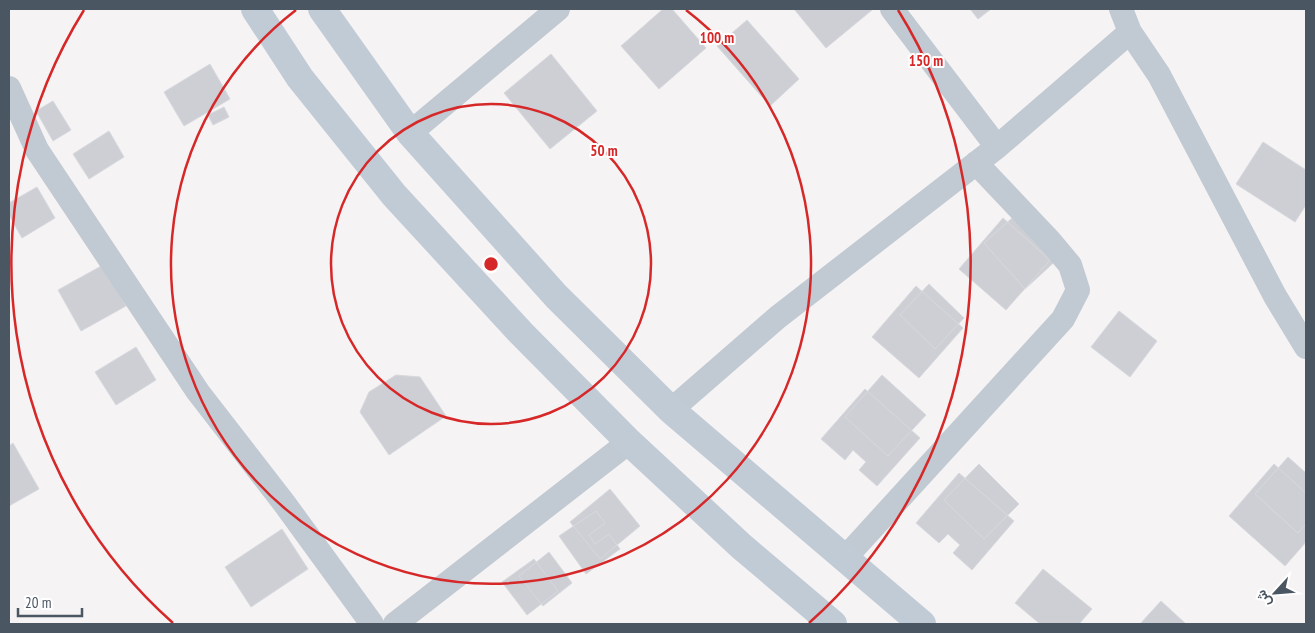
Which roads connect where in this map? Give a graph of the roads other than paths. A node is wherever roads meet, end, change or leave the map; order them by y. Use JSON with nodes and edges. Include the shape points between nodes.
{"nodes":[{"id":1,"x":255,"y":9,"type":"edge"},
{"id":2,"x":322,"y":9,"type":"edge"},
{"id":3,"x":558,"y":9,"type":"edge"},
{"id":4,"x":892,"y":9,"type":"edge"},
{"id":5,"x":1121,"y":9,"type":"edge"},
{"id":6,"x":1130,"y":32,"type":"junction"},
{"id":7,"x":9,"y":88,"type":"edge"},
{"id":8,"x":410,"y":133,"type":"junction"},
{"id":9,"x":997,"y":147,"type":"junction"},
{"id":10,"x":976,"y":163,"type":"junction"},
{"id":11,"x":1306,"y":347,"type":"edge"},
{"id":12,"x":671,"y":410,"type":"junction"},
{"id":13,"x":629,"y":442,"type":"junction"},
{"id":14,"x":845,"y":558,"type":"junction"},
{"id":15,"x":372,"y":624,"type":"edge"},
{"id":16,"x":395,"y":624,"type":"edge"},
{"id":17,"x":833,"y":624,"type":"edge"},
{"id":18,"x":922,"y":624,"type":"edge"}],
"edges":[{"from":1,"to":13,"type":"main road","via":[[300,78],[394,195],[521,334]]},
{"from":2,"to":8,"type":"main road"},
{"from":3,"to":8,"type":"street"},
{"from":4,"to":9,"type":"street"},
{"from":5,"to":6,"type":"street"},
{"from":6,"to":9,"type":"street"},
{"from":6,"to":11,"type":"street","via":[[1159,75],[1275,296]]},
{"from":7,"to":15,"type":"street","via":[[37,150],[198,392]]},
{"from":8,"to":12,"type":"main road","via":[[556,296]]},
{"from":9,"to":10,"type":"street"},
{"from":10,"to":12,"type":"street","via":[[778,317]]},
{"from":10,"to":14,"type":"street","via":[[1070,265],[1078,290],[1063,319]]},
{"from":12,"to":14,"type":"main road"},
{"from":13,"to":16,"type":"street"},
{"from":13,"to":17,"type":"main road","via":[[741,546]]},
{"from":14,"to":18,"type":"main road"}]}
